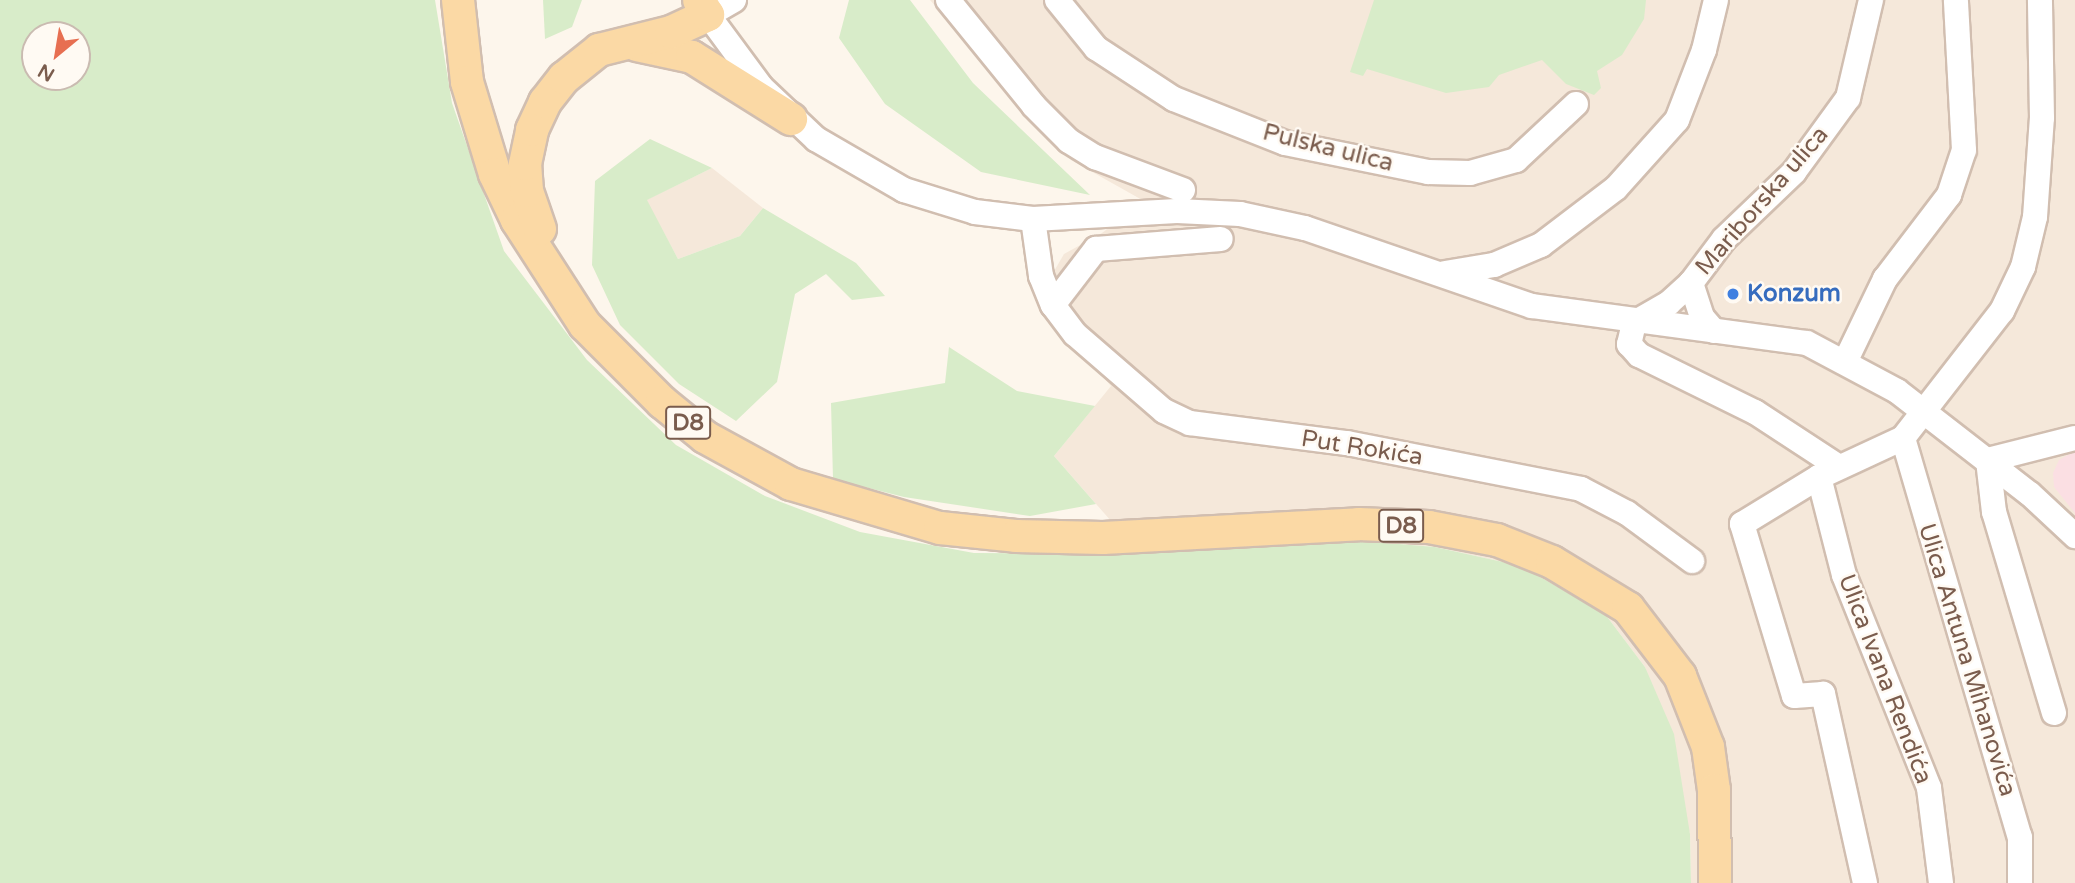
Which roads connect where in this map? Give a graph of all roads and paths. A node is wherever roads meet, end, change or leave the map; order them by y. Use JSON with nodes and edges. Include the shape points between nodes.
{"nodes":[{"id":1,"x":458,"y":0,"type":"edge"},
{"id":2,"x":948,"y":0,"type":"edge"},
{"id":3,"x":1058,"y":0,"type":"edge"},
{"id":4,"x":1716,"y":0,"type":"edge"},
{"id":5,"x":1871,"y":0,"type":"edge"},
{"id":6,"x":1956,"y":0,"type":"edge"},
{"id":7,"x":2040,"y":0,"type":"edge"},
{"id":8,"x":714,"y":5,"type":"edge"},
{"id":9,"x":622,"y":43,"type":"junction"},
{"id":10,"x":1576,"y":104,"type":"dead end"},
{"id":11,"x":791,"y":119,"type":"junction"},
{"id":12,"x":1183,"y":190,"type":"dead end"},
{"id":13,"x":1033,"y":219,"type":"junction"},
{"id":14,"x":1222,"y":239,"type":"dead end"},
{"id":15,"x":1445,"y":273,"type":"junction"},
{"id":16,"x":555,"y":283,"type":"junction"},
{"id":17,"x":1691,"y":283,"type":"junction"},
{"id":18,"x":1053,"y":305,"type":"junction"},
{"id":19,"x":1634,"y":323,"type":"junction"},
{"id":20,"x":1714,"y":331,"type":"junction"},
{"id":21,"x":1846,"y":360,"type":"junction"},
{"id":22,"x":1924,"y":412,"type":"junction"},
{"id":23,"x":1903,"y":438,"type":"junction"},
{"id":24,"x":2075,"y":438,"type":"edge"},
{"id":25,"x":1988,"y":460,"type":"junction"},
{"id":26,"x":1829,"y":472,"type":"junction"},
{"id":27,"x":2075,"y":536,"type":"edge"},
{"id":28,"x":1692,"y":561,"type":"dead end"},
{"id":29,"x":2054,"y":713,"type":"dead end"},
{"id":30,"x":1715,"y":883,"type":"edge"},
{"id":31,"x":1865,"y":883,"type":"edge"},
{"id":32,"x":1941,"y":883,"type":"edge"},
{"id":33,"x":2020,"y":883,"type":"edge"}],
"edges":[{"from":1,"to":16,"type":"main road","number":"D8","via":[[467,82],[479,127],[517,220]]},
{"from":2,"to":12,"type":"street","via":[[1034,106],[1069,141],[1095,157]]},
{"from":3,"to":10,"type":"street","name":"Pulska ulica","via":[[1096,48],[1174,99],[1285,143],[1428,172],[1470,173],[1516,160]]},
{"from":4,"to":15,"type":"street","via":[[1704,50],[1677,120],[1616,188],[1541,245],[1494,265]]},
{"from":5,"to":17,"type":"street","name":"Mariborska ulica","via":[[1849,98],[1794,172],[1724,239]]},
{"from":6,"to":21,"type":"street","via":[[1964,150],[1949,195],[1885,279]]},
{"from":7,"to":22,"type":"street","via":[[2040,143],[2035,218],[2023,267],[2002,311]]},
{"from":8,"to":9,"type":"main road","via":[[671,32]]},
{"from":8,"to":11,"type":"street","via":[[733,54]]},
{"from":9,"to":11,"type":"main road","via":[[692,57]]},
{"from":9,"to":16,"type":"main road","via":[[591,55],[564,78],[532,131],[525,164],[527,191],[555,264]]},
{"from":11,"to":13,"type":"street","via":[[845,158],[904,191],[975,212]]},
{"from":13,"to":15,"type":"street","via":[[1177,211],[1276,220]]},
{"from":13,"to":18,"type":"street","name":"Put Rokića","via":[[1041,276]]},
{"from":14,"to":18,"type":"street","via":[[1096,249]]},
{"from":15,"to":19,"type":"street","via":[[1532,306]]},
{"from":16,"to":30,"type":"main road","number":"D8","via":[[617,359],[705,437],[792,484],[861,508],[940,528],[1016,536],[1104,538],[1359,524],[1429,527],[1497,540],[1595,584],[1628,608],[1657,641],[1695,707],[1714,790]]},
{"from":17,"to":19,"type":"street","name":"Mariborska ulica","via":[[1669,303]]},
{"from":17,"to":20,"type":"street","name":"Mariborska ulica","via":[[1702,317]]},
{"from":18,"to":28,"type":"street","name":"Put Rokića","via":[[1075,334],[1123,377],[1164,411],[1191,423],[1347,443],[1581,489],[1627,513]]},
{"from":19,"to":20,"type":"street"},
{"from":19,"to":26,"type":"street","via":[[1629,344],[1639,355],[1755,412]]},
{"from":20,"to":21,"type":"street","via":[[1807,343]]},
{"from":21,"to":22,"type":"street"},
{"from":22,"to":23,"type":"street"},
{"from":22,"to":25,"type":"street"},
{"from":23,"to":26,"type":"street"},
{"from":23,"to":33,"type":"street","name":"Ulica Antuna Mihanovića","via":[[2020,837]]},
{"from":24,"to":25,"type":"street"},
{"from":25,"to":27,"type":"street"},
{"from":25,"to":29,"type":"street","via":[[1994,512]]},
{"from":26,"to":31,"type":"street","via":[[1742,524],[1794,696],[1823,694]]},
{"from":26,"to":32,"type":"street","name":"Ulica Ivana Rendića","via":[[1843,575],[1929,788]]}]}
